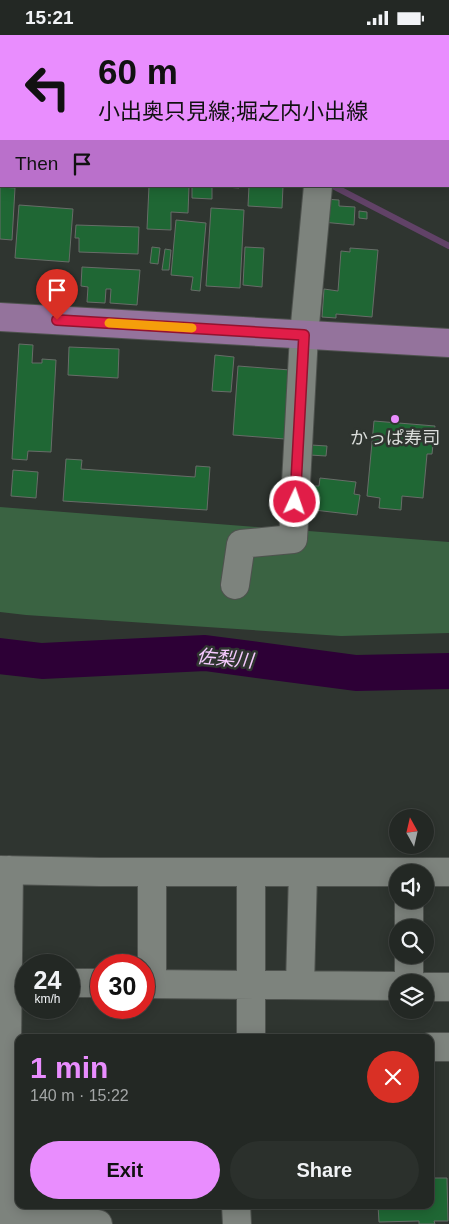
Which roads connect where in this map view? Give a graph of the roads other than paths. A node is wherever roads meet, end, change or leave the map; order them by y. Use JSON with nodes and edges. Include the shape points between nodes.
{"nodes":[{"id":1,"x":318,"y":187,"type":"edge"},
{"id":2,"x":0,"y":317,"type":"edge"},
{"id":3,"x":304,"y":335,"type":"junction"},
{"id":4,"x":449,"y":343,"type":"edge"},
{"id":5,"x":235,"y":585,"type":"dead end"},
{"id":6,"x":5,"y":870,"type":"edge"},
{"id":7,"x":152,"y":871,"type":"junction"},
{"id":8,"x":434,"y":871,"type":"edge"},
{"id":9,"x":449,"y":871,"type":"edge"},
{"id":10,"x":252,"y":872,"type":"junction"},
{"id":11,"x":303,"y":872,"type":"junction"},
{"id":12,"x":389,"y":872,"type":"edge"},
{"id":13,"x":149,"y":954,"type":"edge"},
{"id":14,"x":15,"y":964,"type":"edge"},
{"id":15,"x":155,"y":984,"type":"edge"},
{"id":16,"x":251,"y":985,"type":"junction"},
{"id":17,"x":300,"y":985,"type":"junction"},
{"id":18,"x":389,"y":986,"type":"edge"},
{"id":19,"x":434,"y":987,"type":"edge"},
{"id":20,"x":449,"y":987,"type":"edge"},
{"id":21,"x":15,"y":1014,"type":"edge"},
{"id":22,"x":251,"y":1034,"type":"edge"},
{"id":23,"x":434,"y":1047,"type":"edge"},
{"id":24,"x":449,"y":1047,"type":"edge"},
{"id":25,"x":236,"y":1209,"type":"edge"},
{"id":26,"x":2,"y":1215,"type":"edge"},
{"id":27,"x":98,"y":1224,"type":"edge"},
{"id":28,"x":237,"y":1224,"type":"edge"}],
"edges":[{"from":1,"to":3,"type":"street"},
{"from":2,"to":3,"type":"main road"},
{"from":3,"to":4,"type":"main road"},
{"from":3,"to":5,"type":"street","via":[[293,539],[241,544]]},
{"from":6,"to":7,"type":"street"},
{"from":6,"to":14,"type":"street"},
{"from":7,"to":10,"type":"street"},
{"from":7,"to":13,"type":"street"},
{"from":8,"to":9,"type":"street"},
{"from":10,"to":11,"type":"street"},
{"from":10,"to":16,"type":"street"},
{"from":11,"to":12,"type":"street"},
{"from":11,"to":17,"type":"street"},
{"from":15,"to":16,"type":"street"},
{"from":16,"to":17,"type":"street"},
{"from":16,"to":22,"type":"street"},
{"from":17,"to":18,"type":"street"},
{"from":19,"to":20,"type":"street"},
{"from":21,"to":26,"type":"street"},
{"from":23,"to":24,"type":"street"},
{"from":25,"to":28,"type":"street"},
{"from":26,"to":27,"type":"street"}]}
